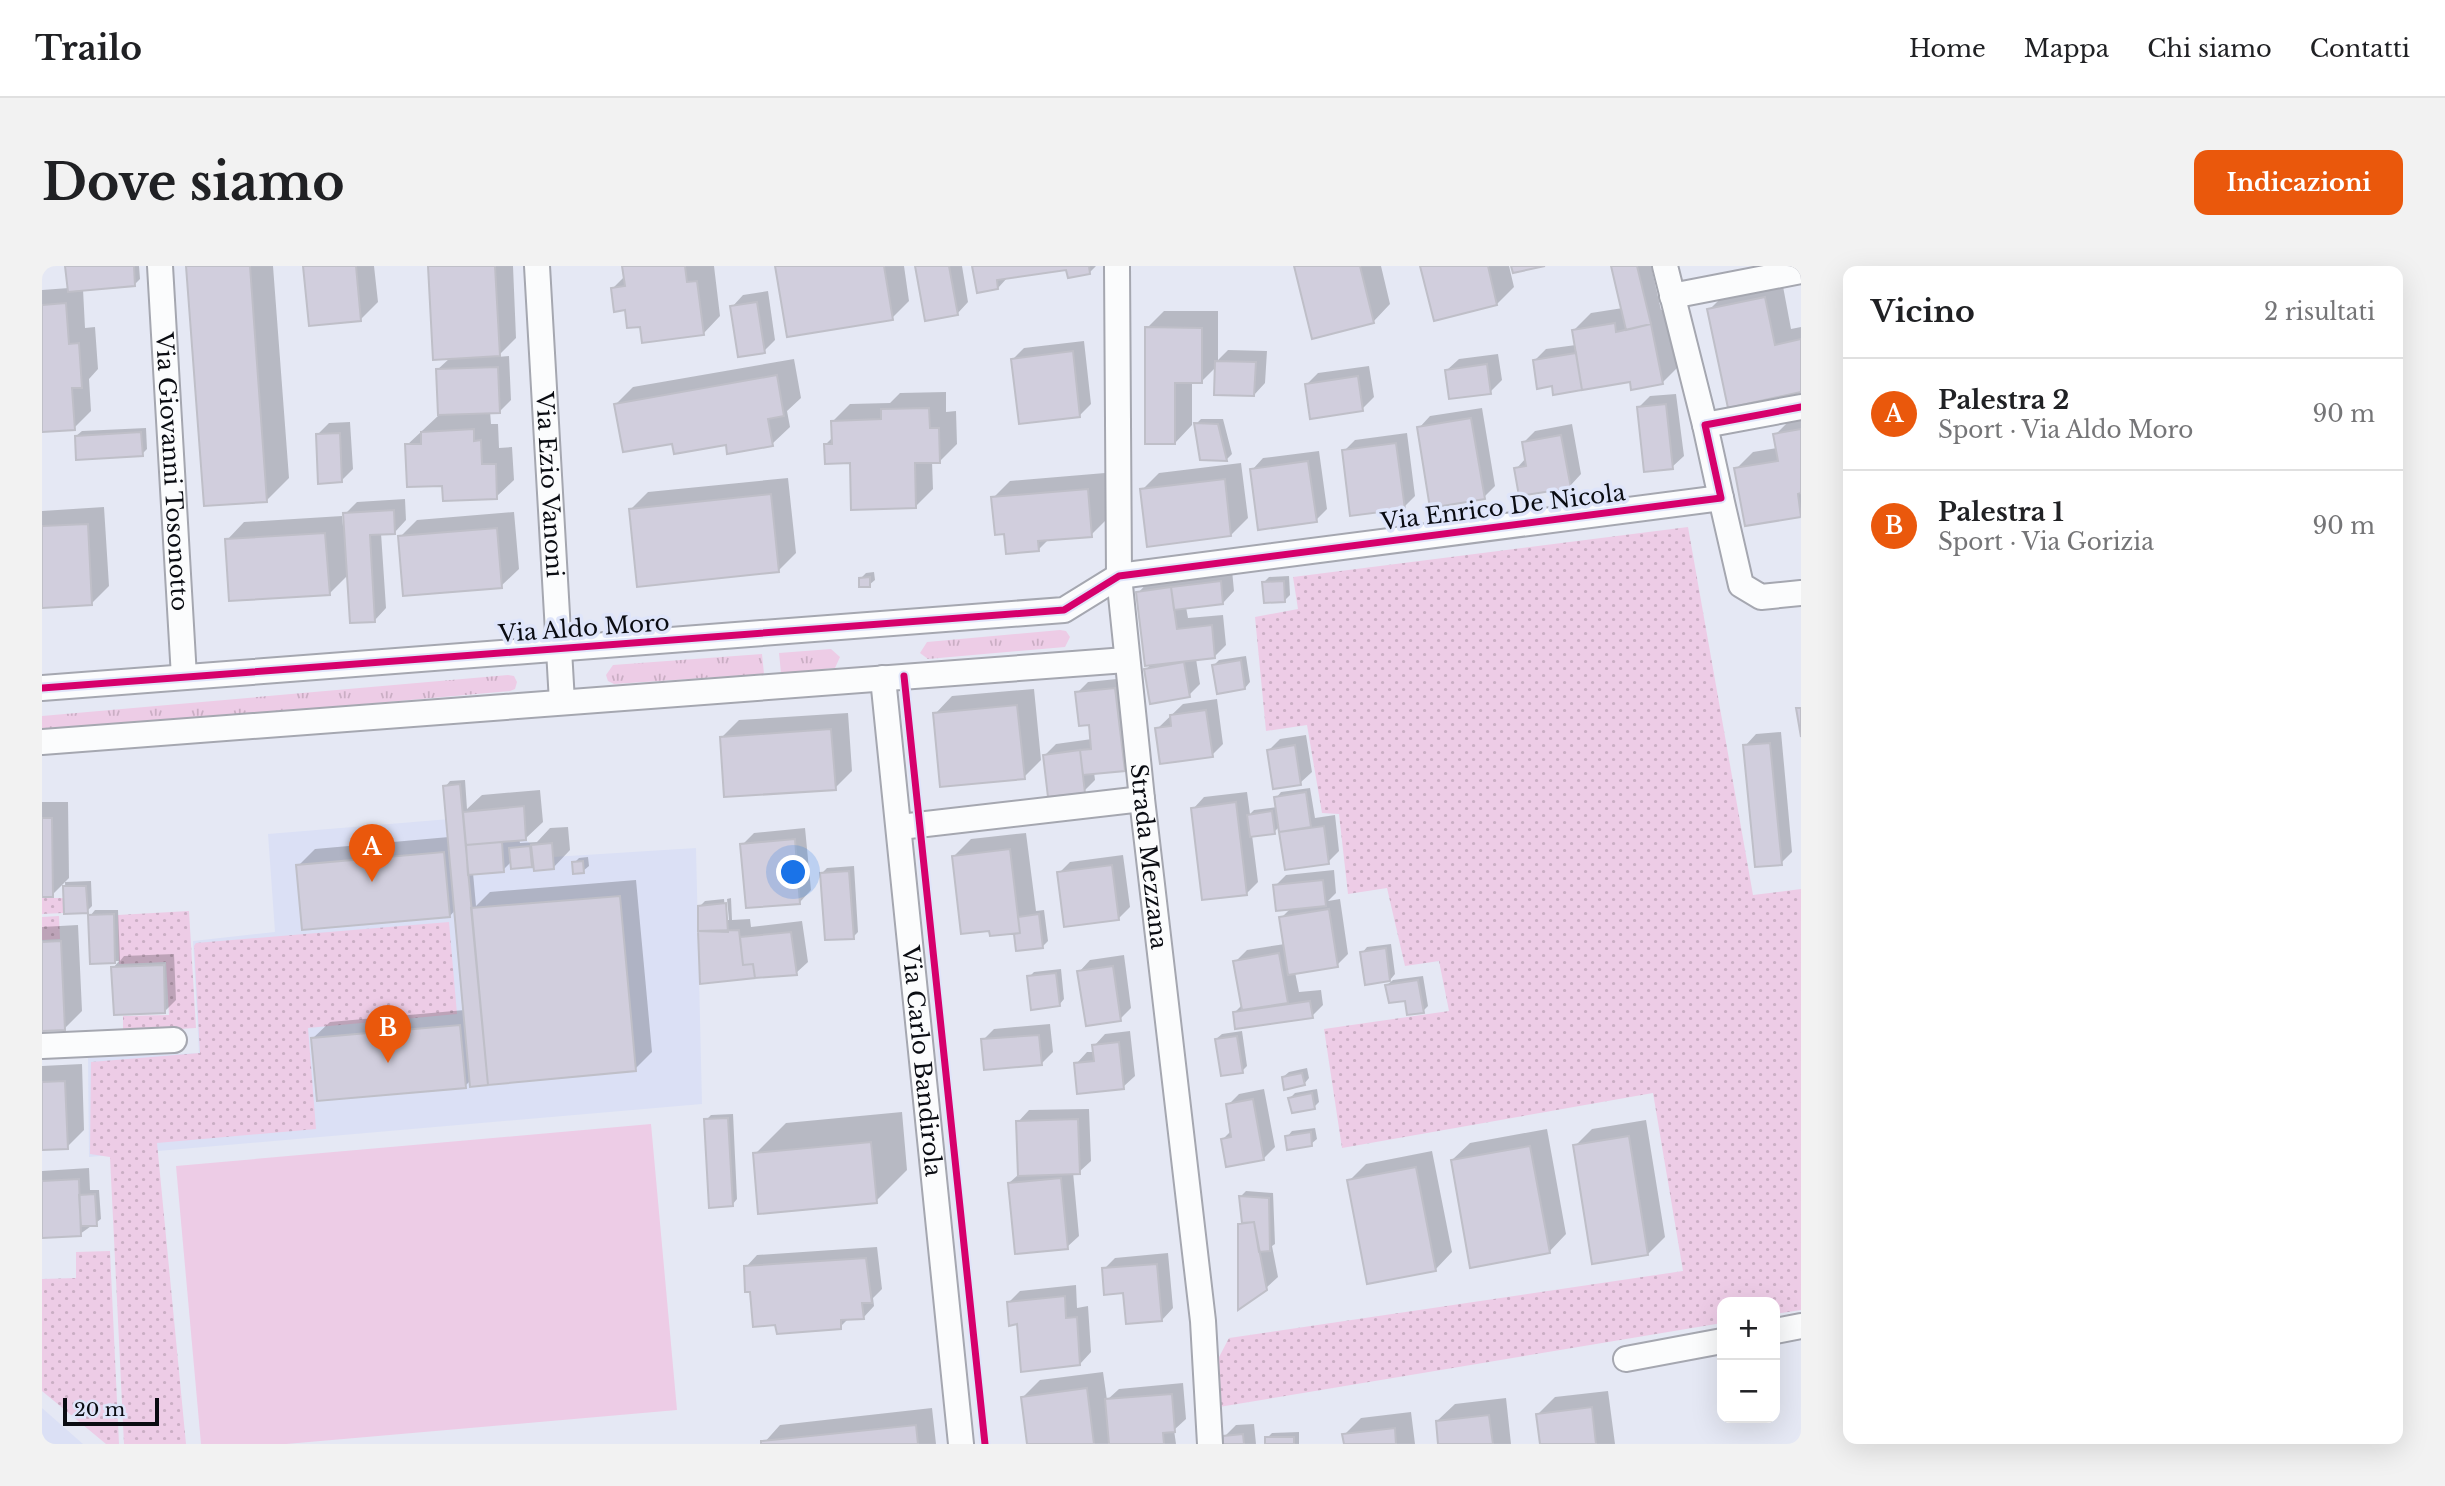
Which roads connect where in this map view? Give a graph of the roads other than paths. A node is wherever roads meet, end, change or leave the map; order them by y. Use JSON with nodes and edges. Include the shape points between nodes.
{"nodes":[{"id":1,"x":160,"y":266,"type":"edge"},
{"id":2,"x":537,"y":266,"type":"edge"},
{"id":3,"x":1117,"y":266,"type":"edge"},
{"id":4,"x":1665,"y":266,"type":"edge"},
{"id":5,"x":1801,"y":271,"type":"edge"},
{"id":6,"x":1672,"y":296,"type":"junction"},
{"id":7,"x":1801,"y":407,"type":"edge"},
{"id":8,"x":1705,"y":425,"type":"junction"},
{"id":9,"x":1721,"y":498,"type":"junction"},
{"id":10,"x":1119,"y":576,"type":"junction"},
{"id":11,"x":1801,"y":593,"type":"edge"},
{"id":12,"x":558,"y":649,"type":"junction"},
{"id":13,"x":1126,"y":660,"type":"junction"},
{"id":14,"x":184,"y":677,"type":"junction"},
{"id":15,"x":883,"y":678,"type":"junction"},
{"id":16,"x":42,"y":688,"type":"edge"},
{"id":17,"x":562,"y":702,"type":"junction"},
{"id":18,"x":42,"y":742,"type":"edge"},
{"id":19,"x":1142,"y":799,"type":"junction"},
{"id":20,"x":900,"y":827,"type":"junction"},
{"id":21,"x":174,"y":1040,"type":"dead end"},
{"id":22,"x":42,"y":1046,"type":"edge"},
{"id":23,"x":1801,"y":1326,"type":"edge"},
{"id":24,"x":1780,"y":1330,"type":"edge"},
{"id":25,"x":1717,"y":1342,"type":"edge"},
{"id":26,"x":1626,"y":1359,"type":"dead end"},
{"id":27,"x":961,"y":1444,"type":"edge"},
{"id":28,"x":1210,"y":1444,"type":"edge"}],
"edges":[{"from":1,"to":14,"type":"street","name":"Via Giovanni Tosonotto"},
{"from":2,"to":12,"type":"street","name":"Via Ezio Vanoni"},
{"from":3,"to":10,"type":"street","name":"Strada Mezzana"},
{"from":4,"to":6,"type":"street"},
{"from":5,"to":6,"type":"street"},
{"from":6,"to":8,"type":"street"},
{"from":7,"to":8,"type":"street"},
{"from":8,"to":9,"type":"street"},
{"from":9,"to":10,"type":"street","name":"Via Enrico De Nicola"},
{"from":9,"to":11,"type":"street","via":[[1741,585],[1761,597]]},
{"from":10,"to":12,"type":"street","name":"Via Aldo Moro","via":[[1063,610]]},
{"from":10,"to":13,"type":"street","name":"Strada Mezzana"},
{"from":12,"to":14,"type":"street","name":"Via Aldo Moro"},
{"from":12,"to":17,"type":"street","name":"Via Ezio Vanoni"},
{"from":13,"to":15,"type":"street"},
{"from":13,"to":19,"type":"street","name":"Strada Mezzana"},
{"from":14,"to":16,"type":"street","name":"Via Aldo Moro"},
{"from":15,"to":17,"type":"street"},
{"from":15,"to":20,"type":"street","name":"Via Carlo Bandirola"},
{"from":17,"to":18,"type":"street"},
{"from":19,"to":20,"type":"street"},
{"from":19,"to":28,"type":"street","name":"Strada Mezzana","via":[[1203,1321]]},
{"from":20,"to":27,"type":"street","name":"Via Carlo Bandirola"},
{"from":21,"to":22,"type":"street"},
{"from":23,"to":24,"type":"street"},
{"from":25,"to":26,"type":"street"}]}
